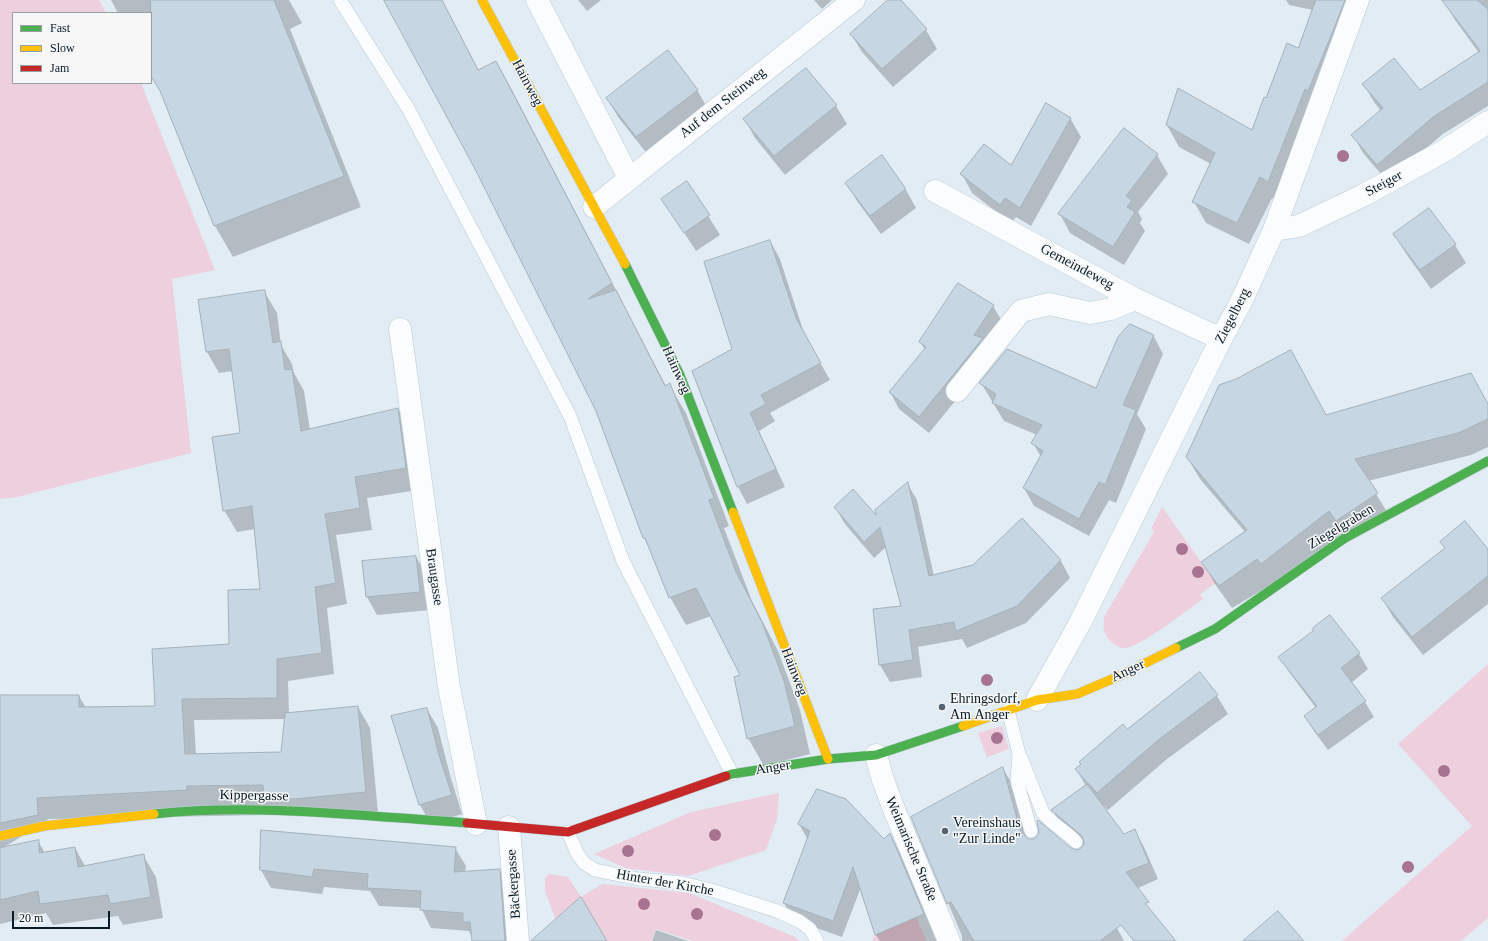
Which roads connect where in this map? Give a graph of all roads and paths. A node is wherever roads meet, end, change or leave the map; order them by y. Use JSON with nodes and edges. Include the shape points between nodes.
{"nodes":[{"id":1,"x":340,"y":0,"type":"edge"},
{"id":2,"x":482,"y":0,"type":"edge"},
{"id":3,"x":537,"y":0,"type":"edge"},
{"id":4,"x":854,"y":0,"type":"edge"},
{"id":5,"x":1358,"y":0,"type":"edge"},
{"id":6,"x":1488,"y":122,"type":"edge"},
{"id":7,"x":629,"y":178,"type":"junction"},
{"id":8,"x":935,"y":192,"type":"dead end"},
{"id":9,"x":594,"y":206,"type":"junction"},
{"id":10,"x":1274,"y":230,"type":"junction"},
{"id":11,"x":1135,"y":299,"type":"junction"},
{"id":12,"x":400,"y":329,"type":"dead end"},
{"id":13,"x":1220,"y":339,"type":"junction"},
{"id":14,"x":957,"y":391,"type":"dead end"},
{"id":15,"x":1488,"y":462,"type":"edge"},
{"id":16,"x":1215,"y":629,"type":"joint"},
{"id":17,"x":1037,"y":700,"type":"junction"},
{"id":18,"x":1008,"y":710,"type":"junction"},
{"id":19,"x":1019,"y":754,"type":"junction"},
{"id":20,"x":876,"y":755,"type":"junction"},
{"id":21,"x":828,"y":759,"type":"junction"},
{"id":22,"x":732,"y":774,"type":"junction"},
{"id":23,"x":476,"y":824,"type":"junction"},
{"id":24,"x":509,"y":827,"type":"junction"},
{"id":25,"x":1031,"y":831,"type":"dead end"},
{"id":26,"x":568,"y":832,"type":"junction"},
{"id":27,"x":0,"y":836,"type":"edge"},
{"id":28,"x":1076,"y":842,"type":"dead end"},
{"id":29,"x":518,"y":941,"type":"edge"},
{"id":30,"x":817,"y":941,"type":"edge"},
{"id":31,"x":949,"y":941,"type":"edge"}],
"edges":[{"from":1,"to":22,"type":"lane","via":[[409,110],[570,416],[623,562]]},
{"from":2,"to":9,"type":"street","name":"Hainweg"},
{"from":3,"to":7,"type":"street"},
{"from":4,"to":7,"type":"street","name":"Auf dem Steinweg"},
{"from":5,"to":10,"type":"street","name":"Ziegelberg"},
{"from":6,"to":10,"type":"street","name":"Steiger","via":[[1444,151],[1364,195],[1299,226]]},
{"from":7,"to":9,"type":"street","name":"Auf dem Steinweg"},
{"from":8,"to":11,"type":"street","name":"Gemeindeweg"},
{"from":9,"to":21,"type":"street","name":"Hainweg","via":[[680,375]]},
{"from":10,"to":13,"type":"street","name":"Ziegelberg","via":[[1242,300]]},
{"from":11,"to":13,"type":"street","name":"Gemeindeweg"},
{"from":11,"to":14,"type":"street","via":[[1111,309],[1090,313],[1048,304],[1021,310]]},
{"from":12,"to":23,"type":"street","name":"Braugasse","via":[[449,687]]},
{"from":13,"to":17,"type":"street","name":"Ziegelberg","via":[[1081,621]]},
{"from":15,"to":16,"type":"street","name":"Ziegelgraben","via":[[1345,538]]},
{"from":16,"to":17,"type":"street","name":"Anger","via":[[1077,694]]},
{"from":17,"to":18,"type":"street","name":"Anger"},
{"from":18,"to":19,"type":"lane"},
{"from":18,"to":20,"type":"street","name":"Anger"},
{"from":19,"to":25,"type":"lane","via":[[1017,781]]},
{"from":19,"to":28,"type":"lane","via":[[1042,813]]},
{"from":20,"to":21,"type":"street","name":"Anger"},
{"from":20,"to":31,"type":"street","name":"Weimarische Straße","via":[[893,807]]},
{"from":21,"to":22,"type":"street","name":"Anger"},
{"from":22,"to":26,"type":"street","name":"Anger"},
{"from":23,"to":24,"type":"street","name":"Kippergasse"},
{"from":23,"to":27,"type":"street","name":"Kippergasse","via":[[281,810],[190,810],[44,826]]},
{"from":24,"to":26,"type":"street","name":"Anger"},
{"from":24,"to":29,"type":"street","name":"Bäckergasse"},
{"from":26,"to":30,"type":"lane","name":"Hinter der Kirche","via":[[584,863],[595,870],[639,879],[697,886],[777,911],[810,929]]}]}
